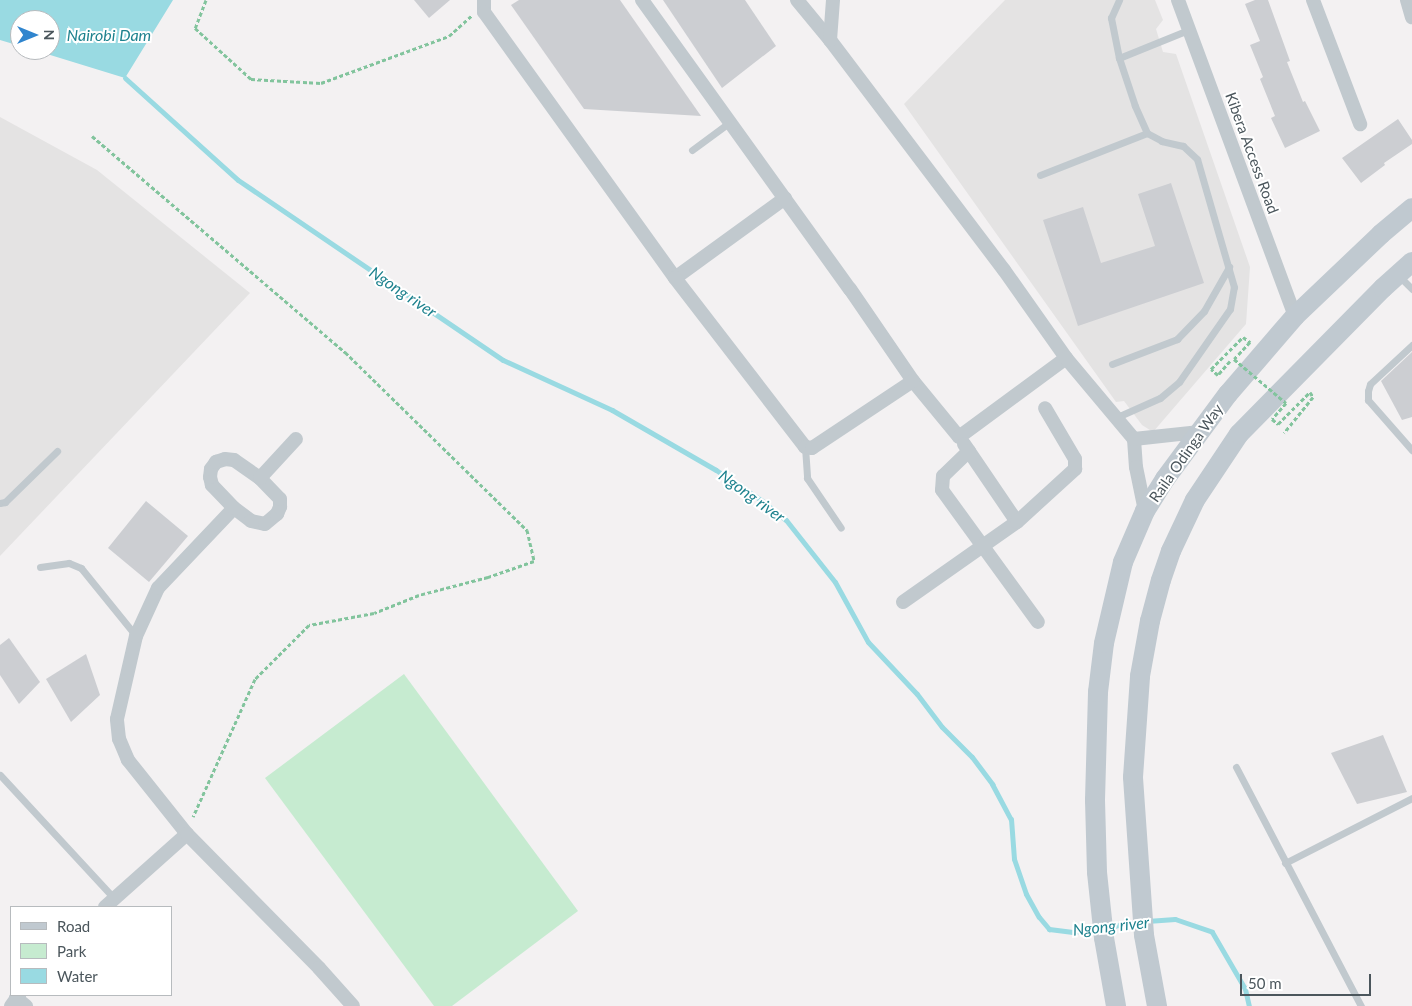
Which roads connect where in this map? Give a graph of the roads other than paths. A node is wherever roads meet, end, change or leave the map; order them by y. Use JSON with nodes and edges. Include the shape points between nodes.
{"nodes":[{"id":1,"x":642,"y":0,"type":"edge"},
{"id":2,"x":797,"y":0,"type":"edge"},
{"id":3,"x":832,"y":0,"type":"edge"},
{"id":4,"x":1119,"y":0,"type":"edge"},
{"id":5,"x":1178,"y":0,"type":"edge"},
{"id":6,"x":1313,"y":0,"type":"edge"},
{"id":7,"x":1407,"y":0,"type":"edge"},
{"id":8,"x":483,"y":3,"type":"edge"},
{"id":9,"x":1412,"y":16,"type":"edge"},
{"id":10,"x":1188,"y":30,"type":"junction"},
{"id":11,"x":830,"y":40,"type":"junction"},
{"id":12,"x":1120,"y":58,"type":"junction"},
{"id":13,"x":730,"y":122,"type":"junction"},
{"id":14,"x":1360,"y":124,"type":"dead end"},
{"id":15,"x":1147,"y":133,"type":"junction"},
{"id":16,"x":692,"y":150,"type":"dead end"},
{"id":17,"x":1040,"y":175,"type":"dead end"},
{"id":18,"x":785,"y":198,"type":"junction"},
{"id":19,"x":1412,"y":208,"type":"edge"},
{"id":20,"x":1229,"y":266,"type":"junction"},
{"id":21,"x":1405,"y":268,"type":"edge"},
{"id":22,"x":674,"y":278,"type":"junction"},
{"id":23,"x":1412,"y":289,"type":"edge"},
{"id":24,"x":1295,"y":316,"type":"junction"},
{"id":25,"x":1412,"y":345,"type":"edge"},
{"id":26,"x":1066,"y":358,"type":"junction"},
{"id":27,"x":1112,"y":364,"type":"dead end"},
{"id":28,"x":913,"y":381,"type":"junction"},
{"id":29,"x":1046,"y":408,"type":"dead end"},
{"id":30,"x":1115,"y":418,"type":"junction"},
{"id":31,"x":1198,"y":432,"type":"junction"},
{"id":32,"x":959,"y":437,"type":"junction"},
{"id":33,"x":296,"y":439,"type":"dead end"},
{"id":34,"x":1134,"y":439,"type":"junction"},
{"id":35,"x":805,"y":447,"type":"junction"},
{"id":36,"x":57,"y":450,"type":"dead end"},
{"id":37,"x":1412,"y":450,"type":"edge"},
{"id":38,"x":969,"y":451,"type":"junction"},
{"id":39,"x":260,"y":478,"type":"junction"},
{"id":40,"x":0,"y":503,"type":"edge"},
{"id":41,"x":234,"y":508,"type":"junction"},
{"id":42,"x":1146,"y":511,"type":"junction"},
{"id":43,"x":1017,"y":522,"type":"junction"},
{"id":44,"x":841,"y":528,"type":"dead end"},
{"id":45,"x":983,"y":546,"type":"junction"},
{"id":46,"x":40,"y":567,"type":"dead end"},
{"id":47,"x":903,"y":602,"type":"dead end"},
{"id":48,"x":1038,"y":622,"type":"dead end"},
{"id":49,"x":136,"y":636,"type":"junction"},
{"id":50,"x":1236,"y":766,"type":"dead end"},
{"id":51,"x":0,"y":775,"type":"edge"},
{"id":52,"x":1412,"y":798,"type":"edge"},
{"id":53,"x":187,"y":834,"type":"junction"},
{"id":54,"x":1285,"y":863,"type":"junction"},
{"id":55,"x":110,"y":902,"type":"edge"},
{"id":56,"x":353,"y":1006,"type":"edge"},
{"id":57,"x":1116,"y":1006,"type":"edge"},
{"id":58,"x":1157,"y":1006,"type":"edge"},
{"id":59,"x":1361,"y":1006,"type":"edge"}],
"edges":[{"from":1,"to":13,"type":"street"},
{"from":2,"to":11,"type":"street"},
{"from":3,"to":11,"type":"street"},
{"from":4,"to":12,"type":"lane","via":[[1111,18]]},
{"from":5,"to":10,"type":"street","name":"Kibera Access Road"},
{"from":6,"to":14,"type":"street"},
{"from":7,"to":9,"type":"street"},
{"from":8,"to":22,"type":"street","via":[[484,12]]},
{"from":10,"to":12,"type":"lane"},
{"from":10,"to":24,"type":"street","name":"Kibera Access Road"},
{"from":11,"to":26,"type":"street","via":[[1004,270]]},
{"from":12,"to":15,"type":"lane","via":[[1128,88]]},
{"from":13,"to":16,"type":"lane"},
{"from":13,"to":18,"type":"street"},
{"from":15,"to":17,"type":"lane"},
{"from":15,"to":20,"type":"lane","via":[[1183,146],[1197,159]]},
{"from":18,"to":22,"type":"street"},
{"from":18,"to":28,"type":"street"},
{"from":19,"to":24,"type":"main road","name":"Raila Odinga Way"},
{"from":20,"to":27,"type":"lane","via":[[1204,311],[1177,339]]},
{"from":20,"to":30,"type":"lane","via":[[1234,287],[1230,309],[1179,382],[1160,398]]},
{"from":21,"to":23,"type":"lane"},
{"from":21,"to":58,"type":"main road","via":[[1240,434],[1195,500],[1171,552],[1150,621],[1140,676],[1133,777],[1144,935]]},
{"from":22,"to":35,"type":"street"},
{"from":24,"to":31,"type":"main road","name":"Raila Odinga Way"},
{"from":25,"to":37,"type":"lane","via":[[1370,384],[1368,392],[1368,400]]},
{"from":26,"to":30,"type":"street"},
{"from":26,"to":32,"type":"street"},
{"from":28,"to":32,"type":"street"},
{"from":28,"to":35,"type":"street","via":[[812,448]]},
{"from":29,"to":43,"type":"street","via":[[1075,459],[1075,468]]},
{"from":30,"to":34,"type":"street"},
{"from":31,"to":34,"type":"street"},
{"from":31,"to":42,"type":"main road","name":"Raila Odinga Way"},
{"from":32,"to":38,"type":"street"},
{"from":33,"to":39,"type":"street"},
{"from":34,"to":42,"type":"street"},
{"from":35,"to":44,"type":"lane","via":[[808,478]]},
{"from":36,"to":40,"type":"lane","via":[[5,502]]},
{"from":38,"to":43,"type":"street"},
{"from":38,"to":45,"type":"street","via":[[943,476],[942,490]]},
{"from":39,"to":41,"type":"street","via":[[280,499],[277,514],[265,524],[251,521]]},
{"from":39,"to":41,"type":"street","via":[[234,460],[216,462],[210,477],[212,485]]},
{"from":41,"to":49,"type":"street","via":[[158,588]]},
{"from":42,"to":57,"type":"main road","name":"Raila Odinga Way","via":[[1123,562],[1114,595],[1098,692],[1098,872],[1104,938]]},
{"from":43,"to":45,"type":"street"},
{"from":45,"to":47,"type":"street"},
{"from":45,"to":48,"type":"street"},
{"from":46,"to":49,"type":"lane","via":[[69,563],[81,568]]},
{"from":49,"to":53,"type":"street","via":[[117,719],[119,740],[128,760]]},
{"from":50,"to":54,"type":"lane"},
{"from":51,"to":55,"type":"lane"},
{"from":52,"to":54,"type":"lane"},
{"from":53,"to":55,"type":"street"},
{"from":53,"to":56,"type":"street","via":[[320,968]]},
{"from":54,"to":59,"type":"lane"}]}
